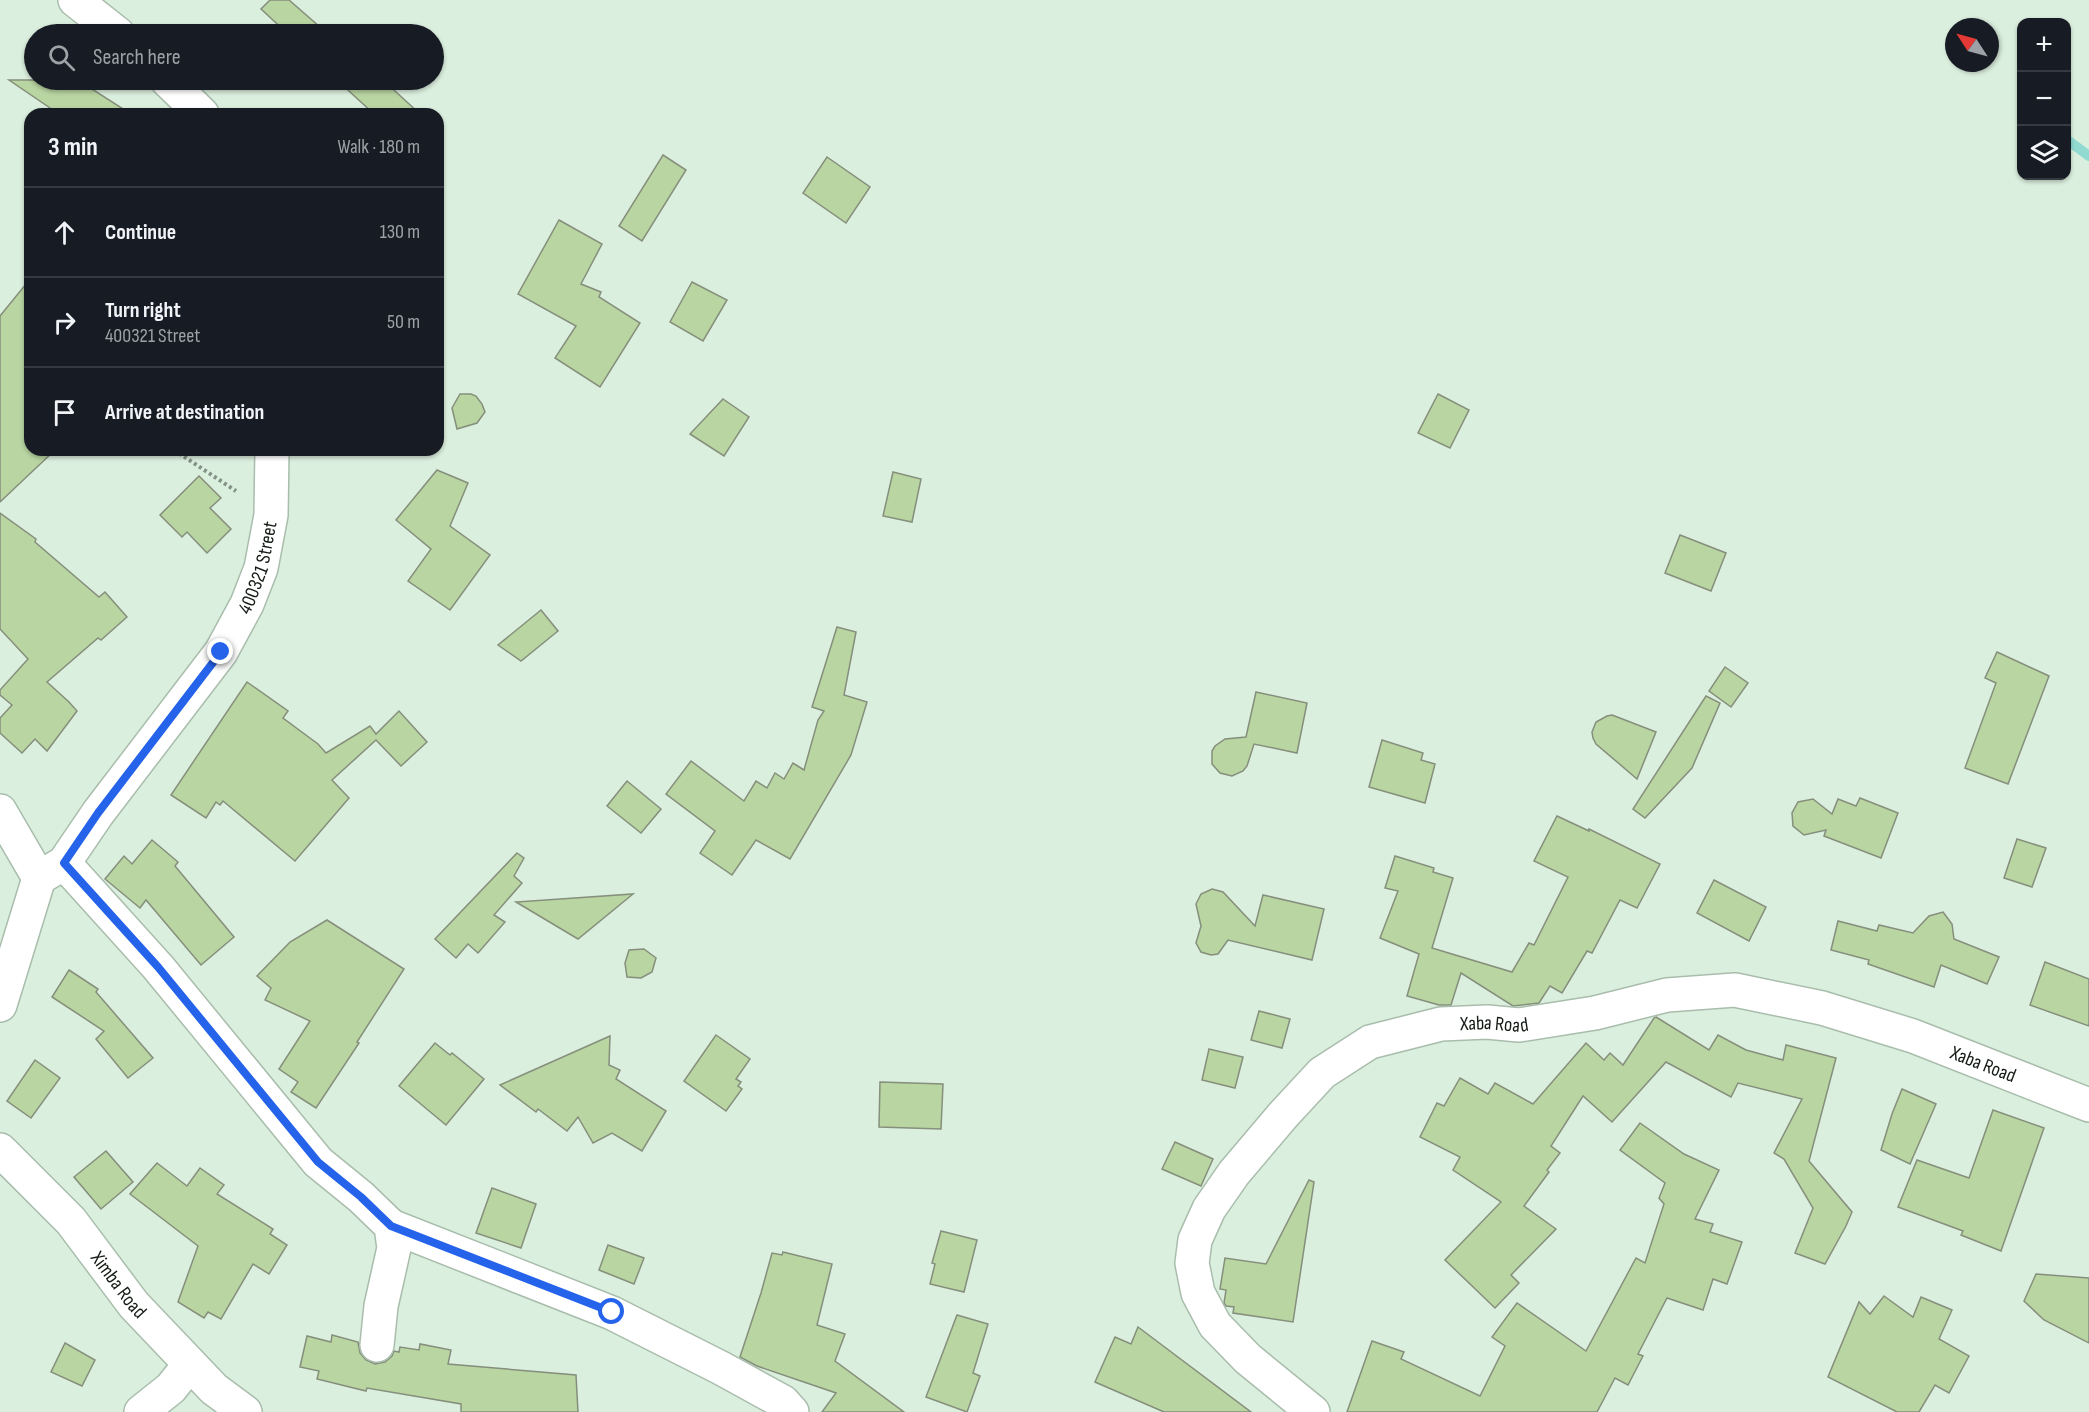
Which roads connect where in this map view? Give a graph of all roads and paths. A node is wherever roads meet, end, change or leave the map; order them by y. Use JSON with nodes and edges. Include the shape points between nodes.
{"nodes":[{"id":1,"x":75,"y":0,"type":"edge"},
{"id":2,"x":105,"y":24,"type":"edge"},
{"id":3,"x":177,"y":90,"type":"edge"},
{"id":4,"x":196,"y":108,"type":"edge"},
{"id":5,"x":183,"y":456,"type":"edge"},
{"id":6,"x":272,"y":456,"type":"edge"},
{"id":7,"x":271,"y":515,"type":"junction"},
{"id":8,"x":0,"y":811,"type":"edge"},
{"id":9,"x":51,"y":871,"type":"junction"},
{"id":10,"x":0,"y":1005,"type":"edge"},
{"id":11,"x":2089,"y":1105,"type":"edge"},
{"id":12,"x":0,"y":1150,"type":"edge"},
{"id":13,"x":391,"y":1226,"type":"junction"},
{"id":14,"x":377,"y":1346,"type":"dead end"},
{"id":15,"x":190,"y":1364,"type":"junction"},
{"id":16,"x":141,"y":1412,"type":"edge"},
{"id":17,"x":245,"y":1412,"type":"edge"},
{"id":18,"x":792,"y":1412,"type":"edge"},
{"id":19,"x":1313,"y":1412,"type":"edge"}],
"edges":[{"from":1,"to":2,"type":"street"},
{"from":3,"to":4,"type":"street"},
{"from":5,"to":7,"type":"path"},
{"from":6,"to":7,"type":"street","name":"400321 Street"},
{"from":7,"to":9,"type":"street","name":"400321 Street","via":[[261,568],[221,652]]},
{"from":8,"to":9,"type":"street"},
{"from":9,"to":10,"type":"street","name":"400321 Street"},
{"from":9,"to":13,"type":"street","via":[[158,967],[318,1162]]},
{"from":11,"to":19,"type":"street","name":"Xaba Road","via":[[1913,1036],[1822,1008],[1735,990],[1667,995],[1519,1025],[1441,1023],[1370,1042],[1322,1073],[1284,1114],[1234,1173],[1209,1209],[1195,1240],[1192,1263],[1198,1293],[1215,1325],[1248,1359]]},
{"from":12,"to":15,"type":"street","name":"Ximba Road","via":[[71,1221],[134,1305]]},
{"from":13,"to":14,"type":"street","via":[[394,1248]]},
{"from":13,"to":18,"type":"street","via":[[612,1312],[742,1379],[783,1402]]},
{"from":15,"to":16,"type":"street","via":[[171,1388]]},
{"from":15,"to":17,"type":"street","name":"Ximba Road","via":[[214,1389]]}]}
